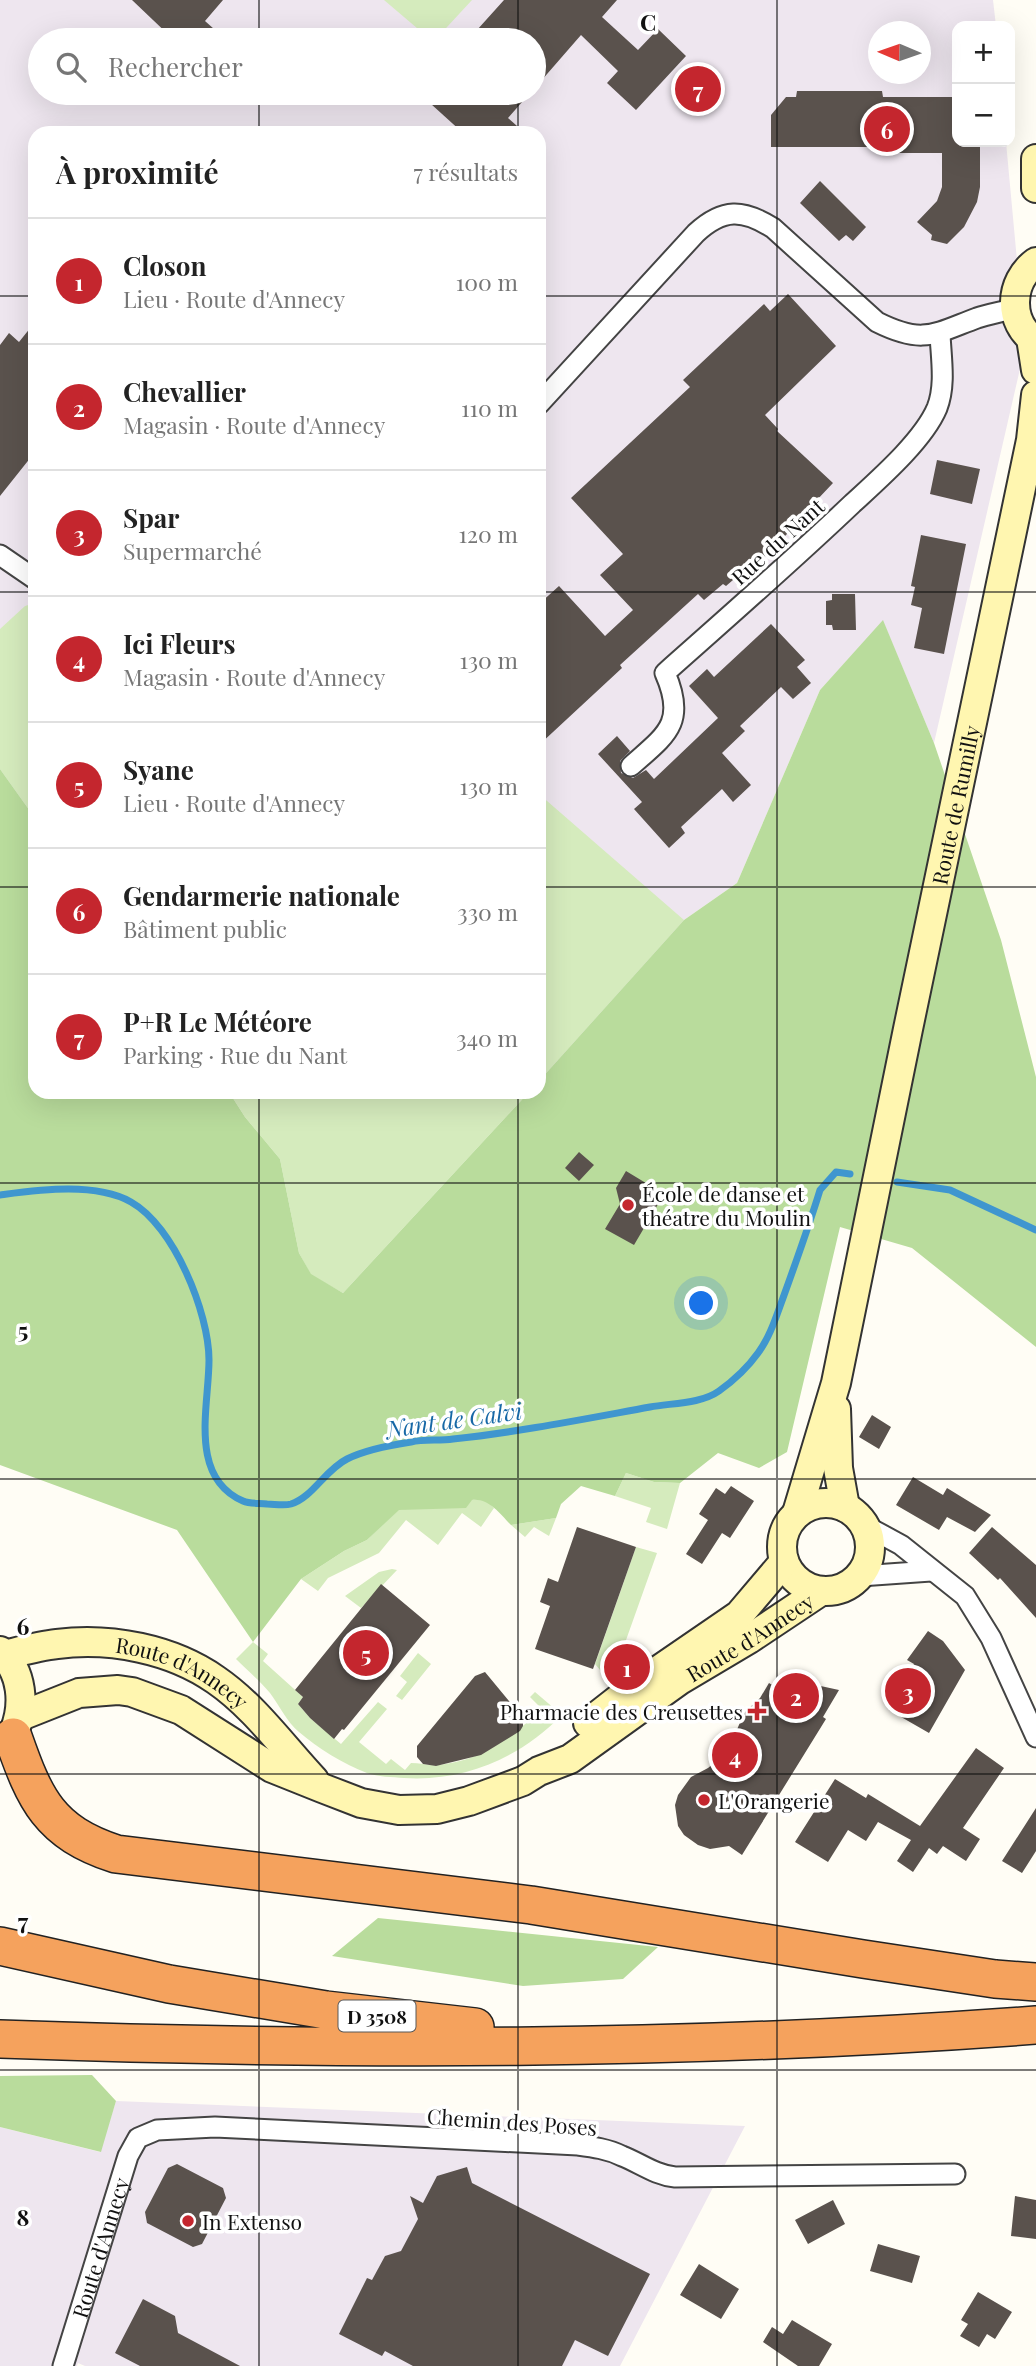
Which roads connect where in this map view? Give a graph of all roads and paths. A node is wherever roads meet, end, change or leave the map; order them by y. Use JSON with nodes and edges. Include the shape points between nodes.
{"nodes":[{"id":1,"x":1036,"y":159,"type":"edge"},
{"id":2,"x":1036,"y":188,"type":"edge"},
{"id":3,"x":1036,"y":262,"type":"edge"},
{"id":4,"x":1015,"y":308,"type":"junction"},
{"id":5,"x":940,"y":334,"type":"junction"},
{"id":6,"x":1034,"y":340,"type":"edge"},
{"id":7,"x":1036,"y":370,"type":"edge"},
{"id":8,"x":1036,"y":395,"type":"edge"},
{"id":9,"x":546,"y":396,"type":"edge"},
{"id":10,"x":1034,"y":436,"type":"edge"},
{"id":11,"x":0,"y":555,"type":"edge"},
{"id":12,"x":28,"y":574,"type":"edge"},
{"id":13,"x":631,"y":766,"type":"dead end"},
{"id":14,"x":836,"y":1383,"type":"junction"},
{"id":15,"x":797,"y":1513,"type":"junction"},
{"id":16,"x":854,"y":1516,"type":"junction"},
{"id":17,"x":784,"y":1562,"type":"junction"},
{"id":18,"x":931,"y":1571,"type":"junction"},
{"id":19,"x":860,"y":1576,"type":"junction"},
{"id":20,"x":821,"y":1591,"type":"junction"},
{"id":21,"x":2,"y":1653,"type":"edge"},
{"id":22,"x":11,"y":1735,"type":"edge"},
{"id":23,"x":1036,"y":1737,"type":"edge"},
{"id":24,"x":540,"y":1771,"type":"junction"},
{"id":25,"x":322,"y":1788,"type":"junction"},
{"id":26,"x":0,"y":1947,"type":"edge"},
{"id":27,"x":1036,"y":1982,"type":"edge"},
{"id":28,"x":1036,"y":2025,"type":"edge"},
{"id":29,"x":0,"y":2039,"type":"edge"},
{"id":30,"x":759,"y":2039,"type":"junction"},
{"id":31,"x":145,"y":2134,"type":"joint"},
{"id":32,"x":954,"y":2174,"type":"dead end"},
{"id":33,"x":64,"y":2366,"type":"edge"}],
"edges":[{"from":1,"to":2,"type":"main road"},
{"from":3,"to":4,"type":"main road","via":[[1020,280]]},
{"from":4,"to":5,"type":"street"},
{"from":4,"to":6,"type":"main road","via":[[1020,325]]},
{"from":5,"to":9,"type":"street","via":[[896,332],[877,322],[773,228],[757,218],[723,215],[696,233]]},
{"from":5,"to":13,"type":"street","name":"Rue du Nant","via":[[942,390],[926,426],[873,485],[665,673],[674,707],[670,730]]},
{"from":6,"to":7,"type":"main road"},
{"from":8,"to":10,"type":"main road","name":"Route de Rumilly"},
{"from":10,"to":14,"type":"main road","name":"Route de Rumilly"},
{"from":11,"to":12,"type":"street"},
{"from":14,"to":15,"type":"main road"},
{"from":14,"to":16,"type":"main road","via":[[838,1468]]},
{"from":15,"to":16,"type":"main road","via":[[829,1503]]},
{"from":15,"to":17,"type":"main road","via":[[782,1544]]},
{"from":16,"to":18,"type":"street","via":[[901,1545]]},
{"from":16,"to":19,"type":"main road","via":[[870,1542]]},
{"from":17,"to":20,"type":"main road","via":[[798,1582]]},
{"from":17,"to":24,"type":"main road","name":"Route d'Annecy","via":[[739,1615],[567,1739]]},
{"from":18,"to":19,"type":"street"},
{"from":18,"to":23,"type":"street","via":[[957,1587],[977,1613]]},
{"from":19,"to":20,"type":"main road","via":[[842,1588]]},
{"from":20,"to":24,"type":"main road","name":"Route d'Annecy","via":[[680,1680],[570,1759]]},
{"from":21,"to":22,"type":"main road","via":[[16,1673],[21,1694]]},
{"from":21,"to":25,"type":"main road","name":"Route d'Annecy","via":[[88,1642],[172,1657],[217,1680]]},
{"from":22,"to":25,"type":"main road","name":"Route d'Annecy","via":[[79,1693],[132,1692],[181,1710],[272,1768]]},
{"from":22,"to":27,"type":"highway","via":[[36,1793],[58,1823],[91,1846],[116,1854],[544,1906],[863,1959]]},
{"from":24,"to":25,"type":"main road","name":"Route d'Annecy","via":[[469,1801],[437,1809],[399,1810],[361,1803]]},
{"from":26,"to":30,"type":"highway","number":"D 3508","via":[[169,1984],[326,2010],[557,2034]]},
{"from":28,"to":30,"type":"highway","number":"D 3508"},
{"from":29,"to":30,"type":"highway","via":[[363,2048]]},
{"from":31,"to":32,"type":"street","name":"Chemin des Poses","via":[[215,2127],[578,2145],[603,2149],[675,2177]]},
{"from":31,"to":33,"type":"street","name":"Route d'Annecy","via":[[133,2146],[123,2170]]}]}
